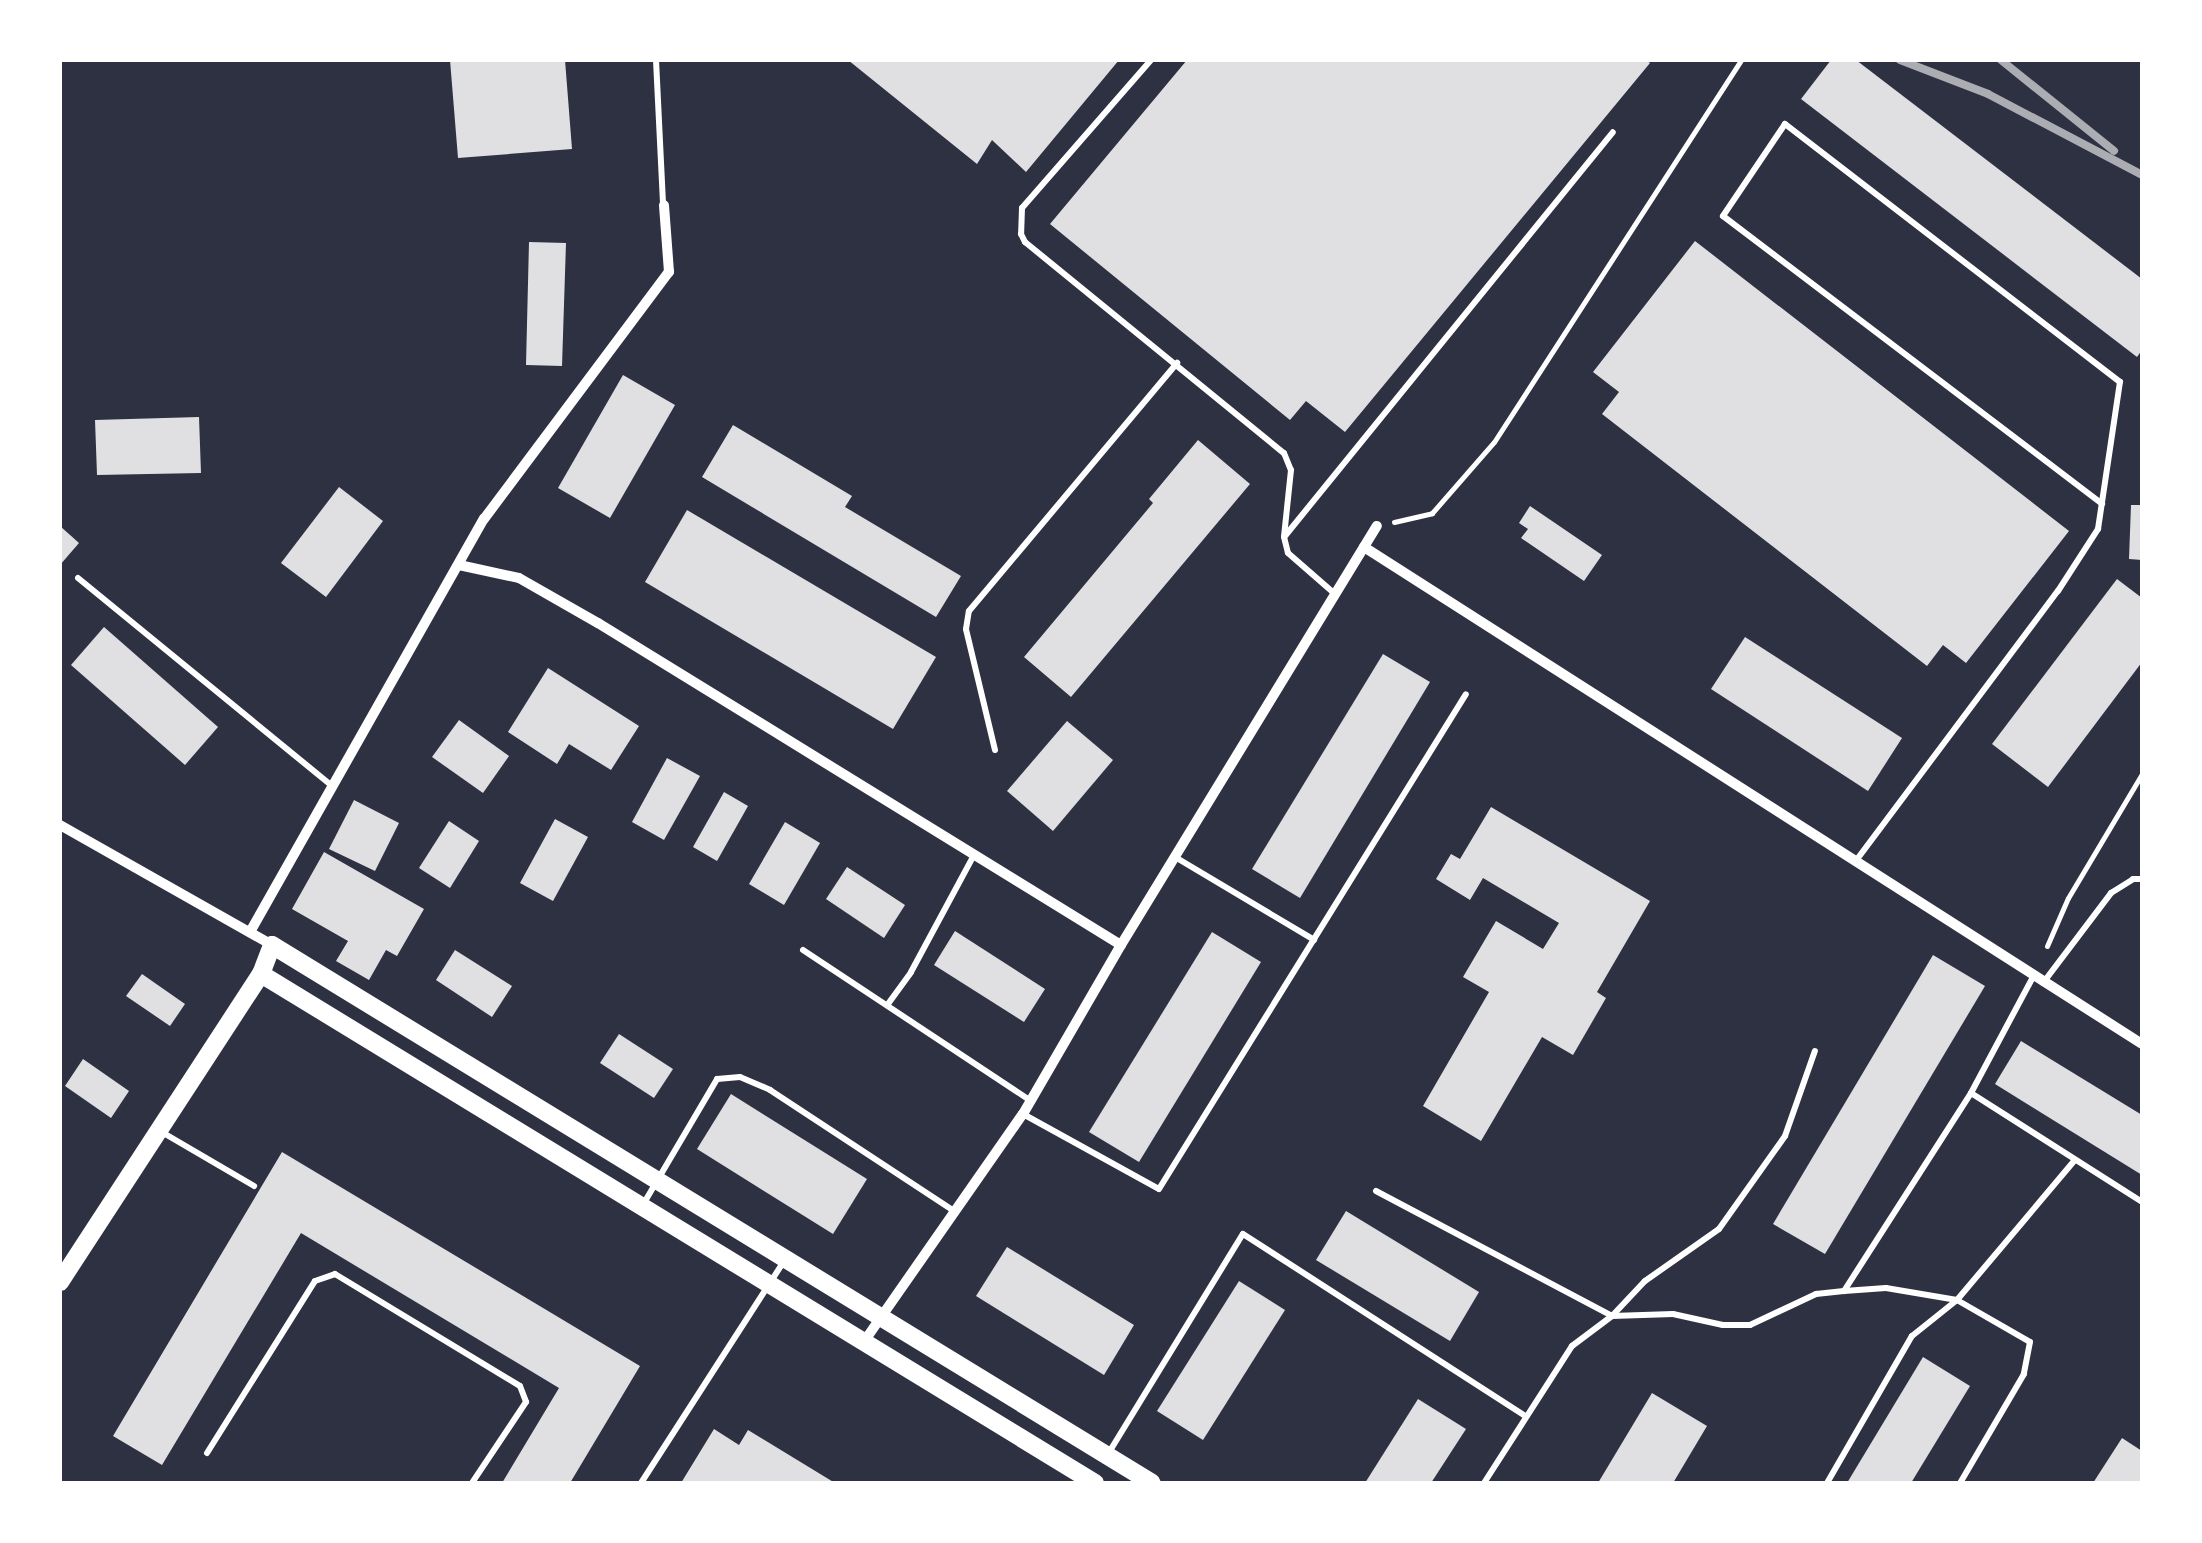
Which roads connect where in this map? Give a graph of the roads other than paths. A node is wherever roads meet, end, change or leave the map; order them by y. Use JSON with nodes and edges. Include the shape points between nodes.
{"nodes":[{"id":1,"x":656,"y":60,"type":"edge"},
{"id":2,"x":1151,"y":60,"type":"edge"},
{"id":3,"x":1613,"y":132,"type":"dead end"},
{"id":4,"x":664,"y":205,"type":"joint"},
{"id":5,"x":1176,"y":363,"type":"junction"},
{"id":6,"x":2102,"y":504,"type":"junction"},
{"id":7,"x":1376,"y":526,"type":"road end"},
{"id":8,"x":1284,"y":537,"type":"junction"},
{"id":9,"x":1364,"y":547,"type":"junction"},
{"id":10,"x":458,"y":565,"type":"junction"},
{"id":11,"x":78,"y":578,"type":"dead end"},
{"id":12,"x":1335,"y":594,"type":"junction"},
{"id":13,"x":1466,"y":694,"type":"dead end"},
{"id":14,"x":995,"y":750,"type":"dead end"},
{"id":15,"x":334,"y":788,"type":"junction"},
{"id":16,"x":60,"y":825,"type":"edge"},
{"id":17,"x":973,"y":857,"type":"junction"},
{"id":18,"x":1175,"y":857,"type":"junction"},
{"id":19,"x":1854,"y":862,"type":"junction"},
{"id":20,"x":2142,"y":879,"type":"edge"},
{"id":21,"x":250,"y":932,"type":"junction"},
{"id":22,"x":1314,"y":940,"type":"junction"},
{"id":23,"x":1120,"y":944,"type":"junction"},
{"id":24,"x":272,"y":946,"type":"junction"},
{"id":25,"x":803,"y":950,"type":"dead end"},
{"id":26,"x":262,"y":974,"type":"junction"},
{"id":27,"x":2038,"y":980,"type":"junction"},
{"id":28,"x":888,"y":1004,"type":"junction"},
{"id":29,"x":2142,"y":1044,"type":"edge"},
{"id":30,"x":1815,"y":1051,"type":"dead end"},
{"id":31,"x":1971,"y":1093,"type":"junction"},
{"id":32,"x":1031,"y":1100,"type":"junction"},
{"id":33,"x":1023,"y":1114,"type":"junction"},
{"id":34,"x":160,"y":1130,"type":"junction"},
{"id":35,"x":2075,"y":1160,"type":"junction"},
{"id":36,"x":658,"y":1182,"type":"junction"},
{"id":37,"x":254,"y":1186,"type":"dead end"},
{"id":38,"x":1376,"y":1191,"type":"dead end"},
{"id":39,"x":2142,"y":1202,"type":"edge"},
{"id":40,"x":640,"y":1208,"type":"junction"},
{"id":41,"x":957,"y":1213,"type":"junction"},
{"id":42,"x":784,"y":1260,"type":"junction"},
{"id":43,"x":60,"y":1282,"type":"edge"},
{"id":44,"x":768,"y":1286,"type":"junction"},
{"id":45,"x":1844,"y":1291,"type":"junction"},
{"id":46,"x":1957,"y":1300,"type":"junction"},
{"id":47,"x":1612,"y":1316,"type":"junction"},
{"id":48,"x":878,"y":1318,"type":"junction"},
{"id":49,"x":862,"y":1344,"type":"junction"},
{"id":50,"x":1524,"y":1416,"type":"junction"},
{"id":51,"x":207,"y":1453,"type":"dead end"},
{"id":52,"x":1107,"y":1455,"type":"junction"},
{"id":53,"x":472,"y":1483,"type":"edge"},
{"id":54,"x":641,"y":1483,"type":"edge"},
{"id":55,"x":1096,"y":1483,"type":"edge"},
{"id":56,"x":1152,"y":1483,"type":"edge"},
{"id":57,"x":1484,"y":1483,"type":"edge"},
{"id":58,"x":1827,"y":1483,"type":"edge"},
{"id":59,"x":1960,"y":1483,"type":"edge"}],
"edges":[{"from":1,"to":4,"type":"lane"},
{"from":2,"to":5,"type":"lane","via":[[1022,208],[1019,220],[1024,242]]},
{"from":3,"to":8,"type":"lane"},
{"from":4,"to":10,"type":"street","via":[[669,272],[576,391]]},
{"from":5,"to":8,"type":"lane","via":[[1284,453],[1291,470]]},
{"from":5,"to":14,"type":"lane","via":[[969,611],[966,628]]},
{"from":6,"to":6,"type":"lane","via":[[2120,382],[1785,124],[1723,216]]},
{"from":6,"to":19,"type":"lane","via":[[2098,529],[2058,591]]},
{"from":7,"to":9,"type":"street"},
{"from":8,"to":12,"type":"lane","via":[[1296,563]]},
{"from":9,"to":12,"type":"street"},
{"from":9,"to":19,"type":"street"},
{"from":10,"to":15,"type":"street"},
{"from":10,"to":17,"type":"street","via":[[519,578]]},
{"from":11,"to":15,"type":"lane"},
{"from":12,"to":18,"type":"street"},
{"from":13,"to":22,"type":"lane"},
{"from":15,"to":21,"type":"street"},
{"from":16,"to":21,"type":"street"},
{"from":17,"to":23,"type":"street"},
{"from":17,"to":28,"type":"lane"},
{"from":18,"to":22,"type":"lane"},
{"from":18,"to":23,"type":"street"},
{"from":19,"to":27,"type":"street"},
{"from":20,"to":27,"type":"lane","via":[[2111,894]]},
{"from":21,"to":24,"type":"street"},
{"from":22,"to":33,"type":"lane","via":[[1160,1189]]},
{"from":23,"to":32,"type":"street"},
{"from":24,"to":26,"type":"main road"},
{"from":24,"to":36,"type":"main road"},
{"from":25,"to":28,"type":"lane"},
{"from":26,"to":34,"type":"main road"},
{"from":26,"to":40,"type":"main road"},
{"from":27,"to":29,"type":"street"},
{"from":27,"to":31,"type":"lane"},
{"from":28,"to":32,"type":"lane"},
{"from":30,"to":47,"type":"lane","via":[[1785,1136],[1719,1228],[1645,1282]]},
{"from":31,"to":35,"type":"lane"},
{"from":31,"to":45,"type":"lane"},
{"from":32,"to":33,"type":"street"},
{"from":33,"to":41,"type":"street"},
{"from":34,"to":37,"type":"lane"},
{"from":34,"to":43,"type":"main road"},
{"from":35,"to":39,"type":"lane"},
{"from":35,"to":46,"type":"lane"},
{"from":36,"to":40,"type":"lane"},
{"from":36,"to":41,"type":"lane","via":[[717,1078],[740,1077]]},
{"from":36,"to":42,"type":"main road"},
{"from":38,"to":47,"type":"lane"},
{"from":40,"to":44,"type":"main road"},
{"from":41,"to":48,"type":"street"},
{"from":42,"to":44,"type":"lane"},
{"from":42,"to":48,"type":"main road"},
{"from":44,"to":49,"type":"main road"},
{"from":44,"to":54,"type":"lane"},
{"from":45,"to":46,"type":"lane","via":[[1886,1288]]},
{"from":45,"to":47,"type":"lane","via":[[1816,1294],[1750,1325],[1673,1314]]},
{"from":46,"to":58,"type":"lane","via":[[1912,1336]]},
{"from":46,"to":59,"type":"lane","via":[[2030,1342],[2024,1374]]},
{"from":47,"to":50,"type":"lane","via":[[1572,1346]]},
{"from":48,"to":49,"type":"street"},
{"from":48,"to":52,"type":"main road"},
{"from":49,"to":55,"type":"main road"},
{"from":50,"to":52,"type":"lane","via":[[1243,1234]]},
{"from":50,"to":57,"type":"lane"},
{"from":51,"to":53,"type":"lane","via":[[315,1280],[335,1274],[520,1386],[526,1402]]},
{"from":52,"to":56,"type":"main road"}]}
